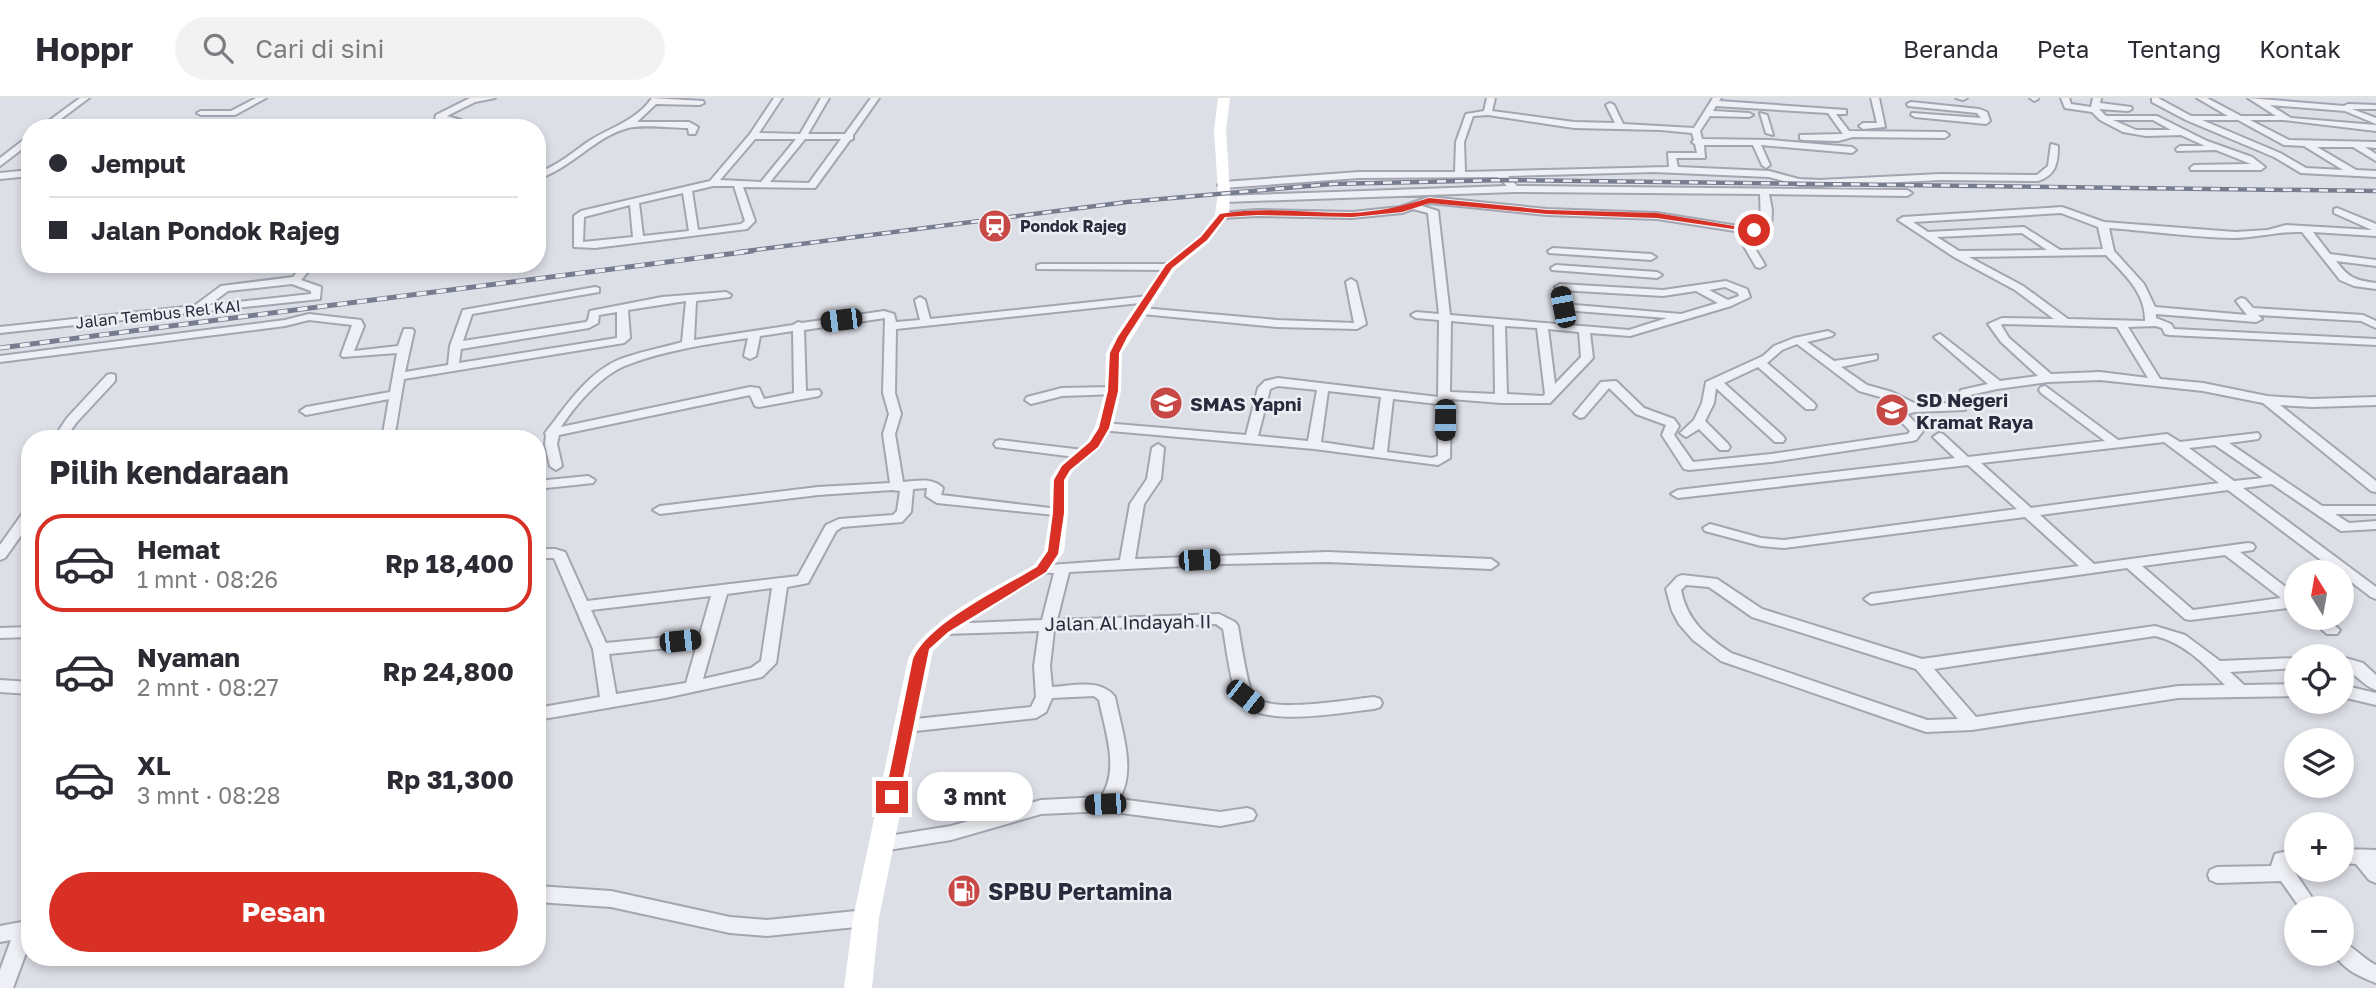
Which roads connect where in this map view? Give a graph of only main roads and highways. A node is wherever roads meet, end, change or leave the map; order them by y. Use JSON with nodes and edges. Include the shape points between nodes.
{"nodes":[{"id":1,"x":1224,"y":98,"type":"edge"},
{"id":2,"x":858,"y":988,"type":"edge"}],
"edges":[{"from":1,"to":2,"type":"main road","via":[[1220,130],[1223,200],[1204,239],[1169,267],[1114,353],[1113,391],[1104,428],[1059,480],[1054,552],[1041,569],[944,629],[924,647],[919,659],[866,918]]}]}
